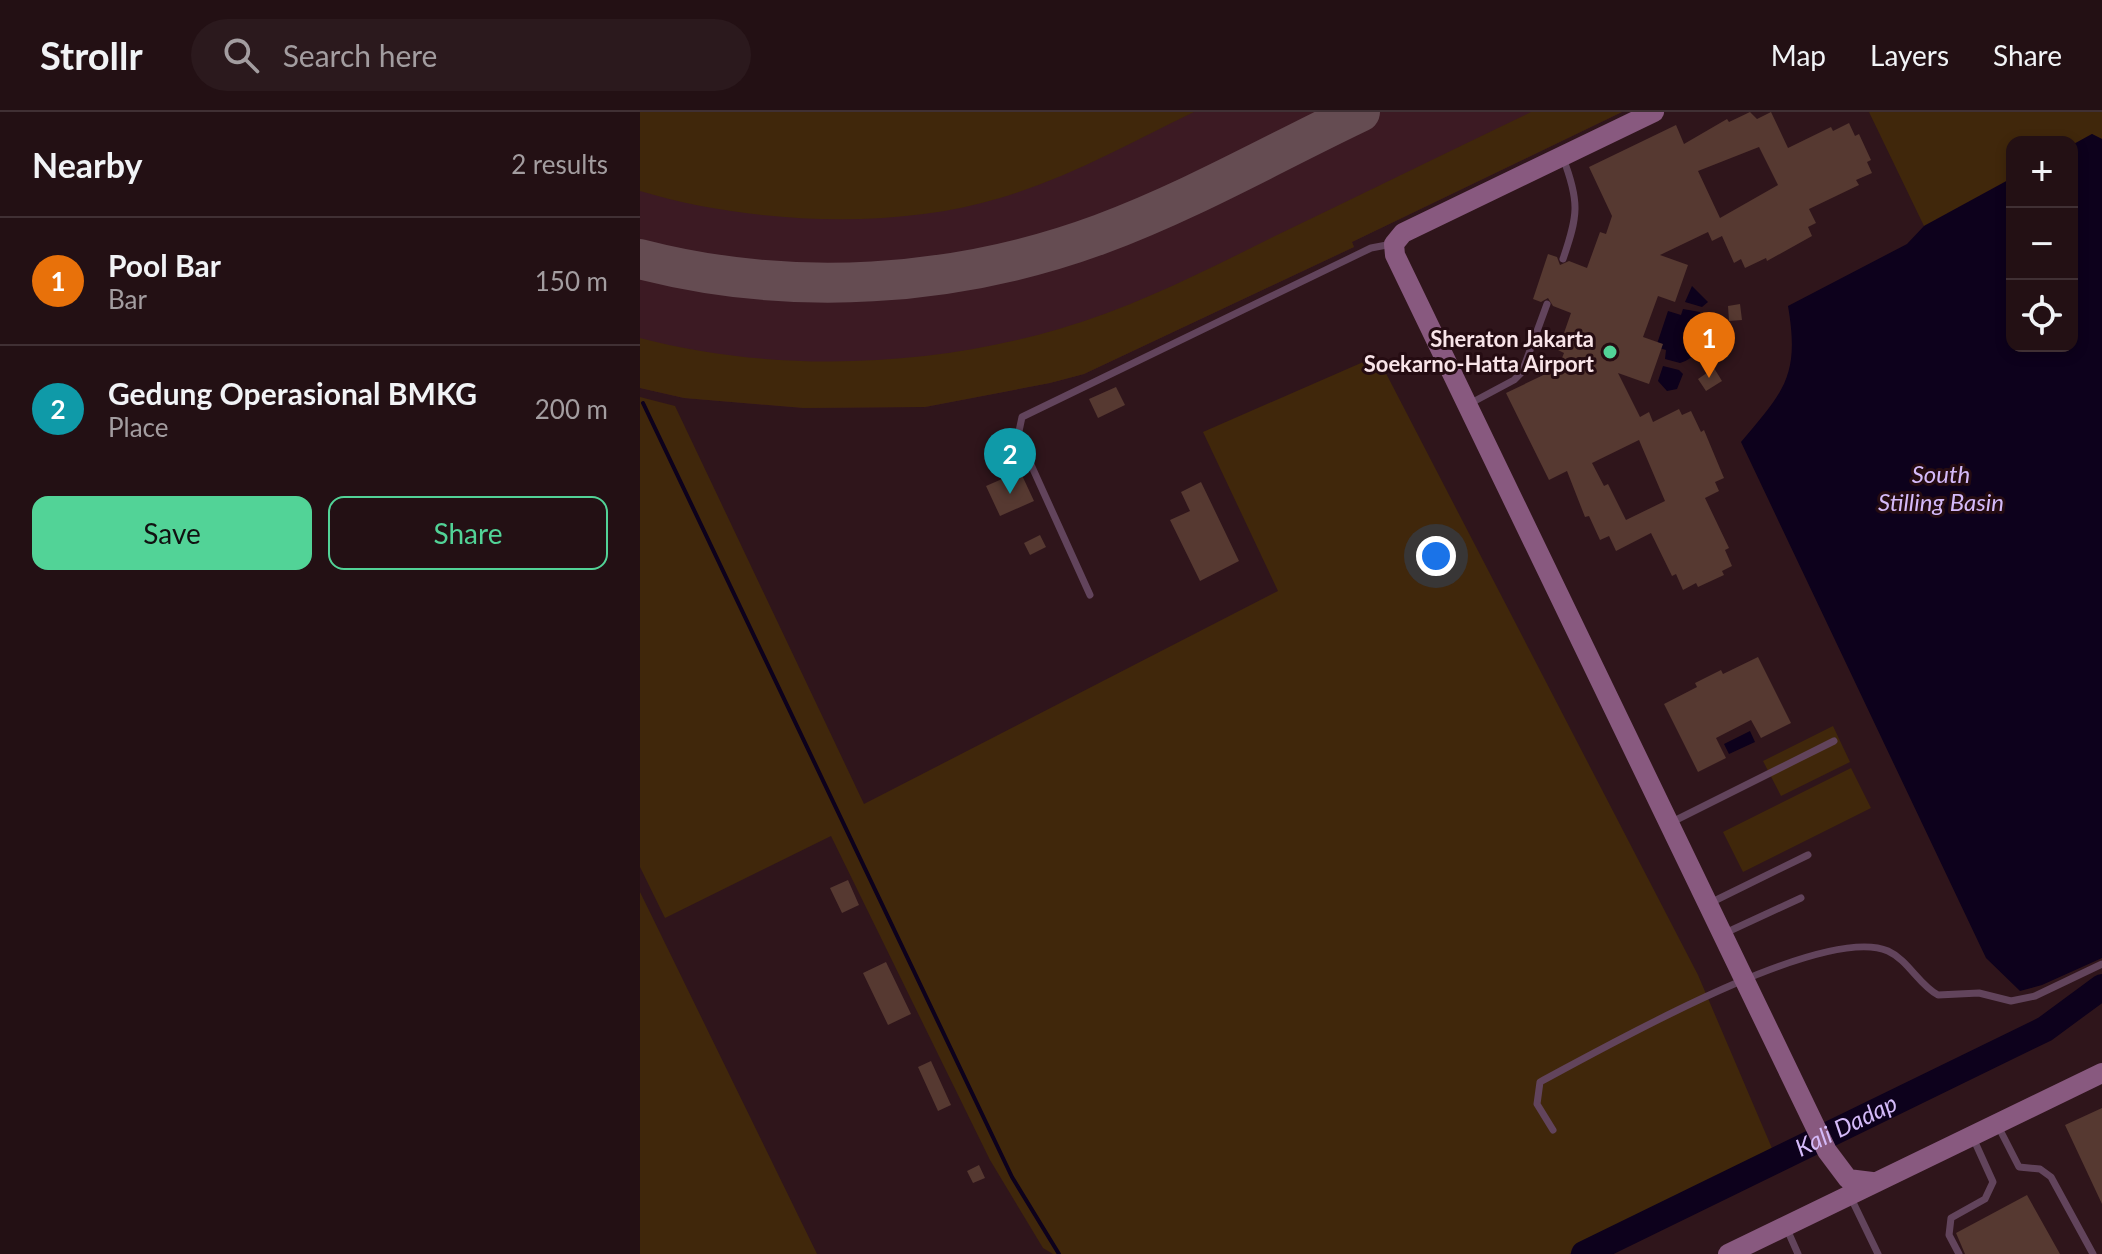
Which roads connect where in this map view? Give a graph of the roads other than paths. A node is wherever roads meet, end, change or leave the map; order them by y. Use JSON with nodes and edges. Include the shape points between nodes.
{"nodes":[{"id":1,"x":1654,"y":112,"type":"edge"},
{"id":2,"x":1562,"y":156,"type":"junction"},
{"id":3,"x":1394,"y":244,"type":"junction"},
{"id":4,"x":1563,"y":259,"type":"dead end"},
{"id":5,"x":1547,"y":304,"type":"dead end"},
{"id":6,"x":1465,"y":406,"type":"junction"},
{"id":7,"x":1090,"y":595,"type":"dead end"},
{"id":8,"x":1834,"y":741,"type":"dead end"},
{"id":9,"x":1668,"y":824,"type":"junction"},
{"id":10,"x":1808,"y":855,"type":"dead end"},
{"id":11,"x":1801,"y":898,"type":"dead end"},
{"id":12,"x":1706,"y":905,"type":"junction"},
{"id":13,"x":1723,"y":934,"type":"junction"},
{"id":14,"x":2102,"y":964,"type":"edge"},
{"id":15,"x":1744,"y":982,"type":"junction"},
{"id":16,"x":2102,"y":1073,"type":"edge"},
{"id":17,"x":1997,"y":1124,"type":"junction"},
{"id":18,"x":1553,"y":1130,"type":"dead end"},
{"id":19,"x":1971,"y":1134,"type":"junction"},
{"id":20,"x":1872,"y":1182,"type":"junction"},
{"id":21,"x":1849,"y":1194,"type":"junction"},
{"id":22,"x":1786,"y":1225,"type":"junction"},
{"id":23,"x":1728,"y":1254,"type":"edge"},
{"id":24,"x":1798,"y":1254,"type":"edge"},
{"id":25,"x":1878,"y":1254,"type":"edge"},
{"id":26,"x":1959,"y":1254,"type":"edge"},
{"id":27,"x":2093,"y":1254,"type":"edge"}],
"edges":[{"from":1,"to":2,"type":"street"},
{"from":2,"to":3,"type":"street","via":[[1403,233]]},
{"from":2,"to":4,"type":"lane","via":[[1577,195],[1577,220]]},
{"from":3,"to":6,"type":"street","via":[[1398,266]]},
{"from":3,"to":7,"type":"lane","via":[[1371,248],[1022,417],[1018,436]]},
{"from":5,"to":6,"type":"lane","via":[[1522,372]]},
{"from":6,"to":9,"type":"street"},
{"from":8,"to":9,"type":"lane"},
{"from":9,"to":12,"type":"street"},
{"from":10,"to":12,"type":"lane"},
{"from":11,"to":13,"type":"lane"},
{"from":12,"to":13,"type":"street"},
{"from":13,"to":15,"type":"street"},
{"from":14,"to":15,"type":"lane","via":[[2035,996],[2011,1001],[1979,993],[1938,995],[1887,951],[1866,948],[1807,955]]},
{"from":15,"to":18,"type":"lane","via":[[1643,1027],[1540,1082],[1537,1104]]},
{"from":15,"to":20,"type":"street","via":[[1827,1151],[1848,1179]]},
{"from":16,"to":17,"type":"street"},
{"from":17,"to":19,"type":"street"},
{"from":17,"to":27,"type":"lane","via":[[2014,1163],[2051,1177]]},
{"from":19,"to":20,"type":"street"},
{"from":19,"to":26,"type":"lane","via":[[1993,1182],[1985,1199],[1951,1218],[1949,1235]]},
{"from":20,"to":21,"type":"street"},
{"from":21,"to":22,"type":"street"},
{"from":21,"to":25,"type":"lane"},
{"from":22,"to":23,"type":"street"},
{"from":22,"to":24,"type":"lane"}]}
